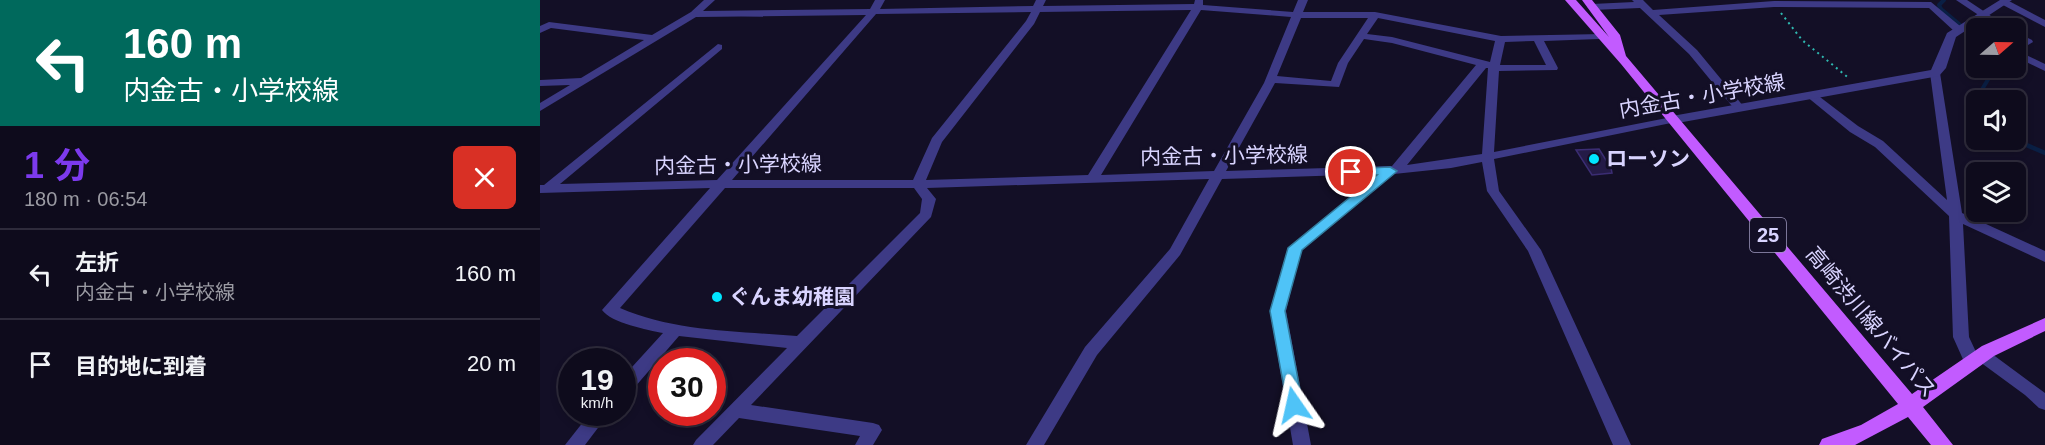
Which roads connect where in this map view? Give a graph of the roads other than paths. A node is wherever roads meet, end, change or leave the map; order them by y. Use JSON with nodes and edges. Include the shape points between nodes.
{"nodes":[{"id":1,"x":710,"y":0,"type":"edge"},
{"id":2,"x":880,"y":0,"type":"edge"},
{"id":3,"x":1303,"y":0,"type":"edge"},
{"id":4,"x":1570,"y":0,"type":"edge"},
{"id":5,"x":1961,"y":0,"type":"edge"},
{"id":6,"x":2006,"y":1,"type":"edge"},
{"id":7,"x":1853,"y":2,"type":"edge"},
{"id":8,"x":1640,"y":3,"type":"edge"},
{"id":9,"x":1933,"y":3,"type":"edge"},
{"id":10,"x":1130,"y":4,"type":"edge"},
{"id":11,"x":1199,"y":4,"type":"edge"},
{"id":12,"x":1589,"y":4,"type":"edge"},
{"id":13,"x":1040,"y":5,"type":"edge"},
{"id":14,"x":1092,"y":5,"type":"edge"},
{"id":15,"x":873,"y":12,"type":"junction"},
{"id":16,"x":1652,"y":13,"type":"junction"},
{"id":17,"x":694,"y":14,"type":"junction"},
{"id":18,"x":1297,"y":15,"type":"junction"},
{"id":19,"x":1375,"y":15,"type":"junction"},
{"id":20,"x":1984,"y":17,"type":"junction"},
{"id":21,"x":2045,"y":24,"type":"edge"},
{"id":22,"x":1962,"y":27,"type":"junction"},
{"id":23,"x":1966,"y":28,"type":"edge"},
{"id":24,"x":540,"y":30,"type":"edge"},
{"id":25,"x":1361,"y":36,"type":"junction"},
{"id":26,"x":1599,"y":36,"type":"junction"},
{"id":27,"x":652,"y":38,"type":"junction"},
{"id":28,"x":1537,"y":38,"type":"junction"},
{"id":29,"x":1501,"y":39,"type":"junction"},
{"id":30,"x":718,"y":47,"type":"dead end"},
{"id":31,"x":2026,"y":58,"type":"edge"},
{"id":32,"x":1625,"y":62,"type":"junction"},
{"id":33,"x":1489,"y":65,"type":"junction"},
{"id":34,"x":2045,"y":68,"type":"edge"},
{"id":35,"x":1935,"y":73,"type":"junction"},
{"id":36,"x":1270,"y":79,"type":"junction"},
{"id":37,"x":581,"y":81,"type":"junction"},
{"id":38,"x":540,"y":83,"type":"edge"},
{"id":39,"x":1812,"y":96,"type":"junction"},
{"id":40,"x":540,"y":108,"type":"edge"},
{"id":41,"x":1740,"y":109,"type":"junction"},
{"id":42,"x":1672,"y":120,"type":"junction"},
{"id":43,"x":1488,"y":157,"type":"junction"},
{"id":44,"x":1393,"y":171,"type":"junction"},
{"id":45,"x":1217,"y":175,"type":"junction"},
{"id":46,"x":1092,"y":179,"type":"junction"},
{"id":47,"x":721,"y":184,"type":"junction"},
{"id":48,"x":918,"y":184,"type":"junction"},
{"id":49,"x":544,"y":189,"type":"edge"},
{"id":50,"x":1956,"y":215,"type":"junction"},
{"id":51,"x":2045,"y":257,"type":"edge"},
{"id":52,"x":2045,"y":324,"type":"edge"},
{"id":53,"x":676,"y":328,"type":"junction"},
{"id":54,"x":802,"y":343,"type":"junction"},
{"id":55,"x":1977,"y":358,"type":"junction"},
{"id":56,"x":636,"y":374,"type":"edge"},
{"id":57,"x":2045,"y":403,"type":"edge"},
{"id":58,"x":1913,"y":406,"type":"junction"},
{"id":59,"x":736,"y":410,"type":"junction"},
{"id":60,"x":590,"y":426,"type":"edge"},
{"id":61,"x":574,"y":445,"type":"edge"},
{"id":62,"x":702,"y":445,"type":"edge"},
{"id":63,"x":864,"y":445,"type":"edge"},
{"id":64,"x":1035,"y":445,"type":"edge"},
{"id":65,"x":1302,"y":445,"type":"edge"},
{"id":66,"x":1622,"y":445,"type":"edge"},
{"id":67,"x":1829,"y":445,"type":"edge"},
{"id":68,"x":1943,"y":445,"type":"edge"}],
"edges":[{"from":1,"to":17,"type":"street"},
{"from":2,"to":15,"type":"street"},
{"from":3,"to":18,"type":"street"},
{"from":4,"to":26,"type":"main road","name":"高崎渋川線バイパス","number":"25"},
{"from":5,"to":20,"type":"street"},
{"from":6,"to":20,"type":"street"},
{"from":6,"to":21,"type":"street"},
{"from":7,"to":9,"type":"street"},
{"from":7,"to":16,"type":"street"},
{"from":8,"to":12,"type":"street"},
{"from":8,"to":16,"type":"street"},
{"from":9,"to":22,"type":"street"},
{"from":10,"to":11,"type":"street"},
{"from":10,"to":14,"type":"street"},
{"from":11,"to":18,"type":"street"},
{"from":11,"to":46,"type":"street"},
{"from":12,"to":32,"type":"main road","name":"高崎渋川線バイパス","number":"25","via":[[1614,36]]},
{"from":13,"to":14,"type":"street"},
{"from":13,"to":15,"type":"street"},
{"from":13,"to":48,"type":"street","via":[[936,141]]},
{"from":15,"to":17,"type":"street"},
{"from":15,"to":47,"type":"street"},
{"from":16,"to":41,"type":"street","via":[[1701,60]]},
{"from":17,"to":27,"type":"street"},
{"from":18,"to":19,"type":"street"},
{"from":18,"to":36,"type":"street"},
{"from":19,"to":25,"type":"street"},
{"from":19,"to":29,"type":"street"},
{"from":20,"to":22,"type":"street"},
{"from":22,"to":23,"type":"street"},
{"from":22,"to":35,"type":"street","via":[[1951,35]]},
{"from":24,"to":27,"type":"street","via":[[549,25]]},
{"from":25,"to":33,"type":"street"},
{"from":25,"to":36,"type":"street","via":[[1343,63],[1335,85]]},
{"from":26,"to":28,"type":"street"},
{"from":26,"to":32,"type":"main road","name":"高崎渋川線バイパス","number":"25"},
{"from":27,"to":37,"type":"street"},
{"from":28,"to":29,"type":"street"},
{"from":28,"to":33,"type":"street","via":[[1553,68],[1505,69]]},
{"from":29,"to":33,"type":"street"},
{"from":30,"to":49,"type":"street"},
{"from":31,"to":34,"type":"street"},
{"from":32,"to":42,"type":"main road","name":"高崎渋川線バイパス","number":"25"},
{"from":33,"to":43,"type":"street"},
{"from":33,"to":44,"type":"street"},
{"from":35,"to":39,"type":"street","name":"内金古・小学校線"},
{"from":35,"to":50,"type":"street"},
{"from":36,"to":45,"type":"street"},
{"from":37,"to":38,"type":"street"},
{"from":37,"to":40,"type":"street"},
{"from":39,"to":41,"type":"street","name":"内金古・小学校線"},
{"from":39,"to":50,"type":"street","via":[[1879,144]]},
{"from":41,"to":42,"type":"street","name":"内金古・小学校線"},
{"from":42,"to":43,"type":"street","name":"内金古・小学校線"},
{"from":42,"to":58,"type":"main road","name":"高崎渋川線バイパス","number":"25"},
{"from":43,"to":44,"type":"street","name":"内金古・小学校線"},
{"from":43,"to":66,"type":"street","via":[[1493,191],[1534,250]]},
{"from":44,"to":45,"type":"street","name":"内金古・小学校線"},
{"from":44,"to":65,"type":"street","via":[[1295,248],[1278,311]]},
{"from":45,"to":46,"type":"street","name":"内金古・小学校線"},
{"from":45,"to":64,"type":"street","via":[[1175,252],[1091,351]]},
{"from":46,"to":48,"type":"street","name":"内金古・小学校線"},
{"from":47,"to":48,"type":"street","name":"内金古・小学校線"},
{"from":47,"to":49,"type":"street","name":"内金古・小学校線"},
{"from":47,"to":53,"type":"street","via":[[610,310],[625,318]]},
{"from":48,"to":54,"type":"street","via":[[929,199],[926,214]]},
{"from":50,"to":51,"type":"street"},
{"from":50,"to":55,"type":"street","via":[[1961,337]]},
{"from":52,"to":55,"type":"main road"},
{"from":53,"to":54,"type":"street"},
{"from":53,"to":56,"type":"street"},
{"from":54,"to":59,"type":"street"},
{"from":55,"to":57,"type":"street","via":[[2031,390]]},
{"from":55,"to":58,"type":"main road"},
{"from":58,"to":67,"type":"main road","via":[[1860,436]]},
{"from":58,"to":68,"type":"main road","name":"高崎渋川線バイパス","number":"25"},
{"from":59,"to":62,"type":"street"},
{"from":59,"to":63,"type":"street","via":[[873,430]]},
{"from":60,"to":61,"type":"street"}]}
